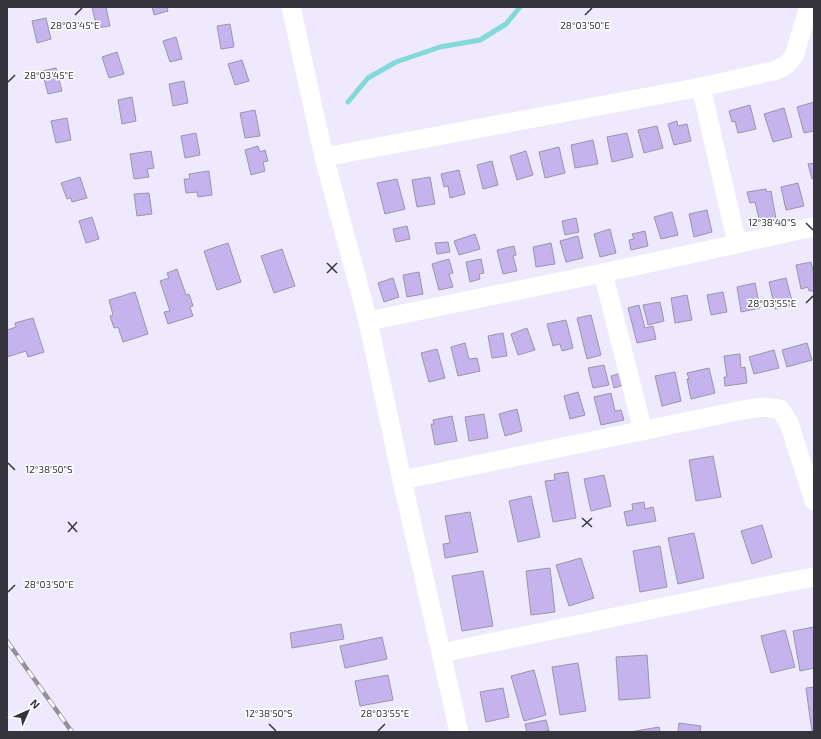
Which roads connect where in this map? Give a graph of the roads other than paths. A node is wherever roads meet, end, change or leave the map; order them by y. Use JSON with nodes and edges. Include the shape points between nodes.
{"nodes":[{"id":1,"x":290,"y":7,"type":"edge"},
{"id":2,"x":809,"y":7,"type":"edge"},
{"id":3,"x":701,"y":87,"type":"junction"},
{"id":4,"x":324,"y":157,"type":"junction"},
{"id":5,"x":814,"y":227,"type":"edge"},
{"id":6,"x":737,"y":244,"type":"junction"},
{"id":7,"x":603,"y":273,"type":"junction"},
{"id":8,"x":368,"y":321,"type":"junction"},
{"id":9,"x":643,"y":430,"type":"junction"},
{"id":10,"x":402,"y":480,"type":"junction"},
{"id":11,"x":814,"y":501,"type":"edge"},
{"id":12,"x":814,"y":577,"type":"edge"},
{"id":13,"x":441,"y":653,"type":"junction"},
{"id":14,"x":459,"y":732,"type":"edge"}],
"edges":[{"from":1,"to":4,"type":"street"},
{"from":2,"to":3,"type":"street","via":[[794,56],[787,64],[777,70]]},
{"from":3,"to":4,"type":"street"},
{"from":3,"to":6,"type":"street"},
{"from":4,"to":8,"type":"street"},
{"from":5,"to":6,"type":"street"},
{"from":6,"to":7,"type":"street"},
{"from":7,"to":8,"type":"street"},
{"from":7,"to":9,"type":"street"},
{"from":8,"to":10,"type":"street"},
{"from":9,"to":10,"type":"street"},
{"from":9,"to":11,"type":"street","via":[[763,407],[780,410],[789,424]]},
{"from":10,"to":13,"type":"street"},
{"from":12,"to":13,"type":"street"},
{"from":13,"to":14,"type":"street"}]}
